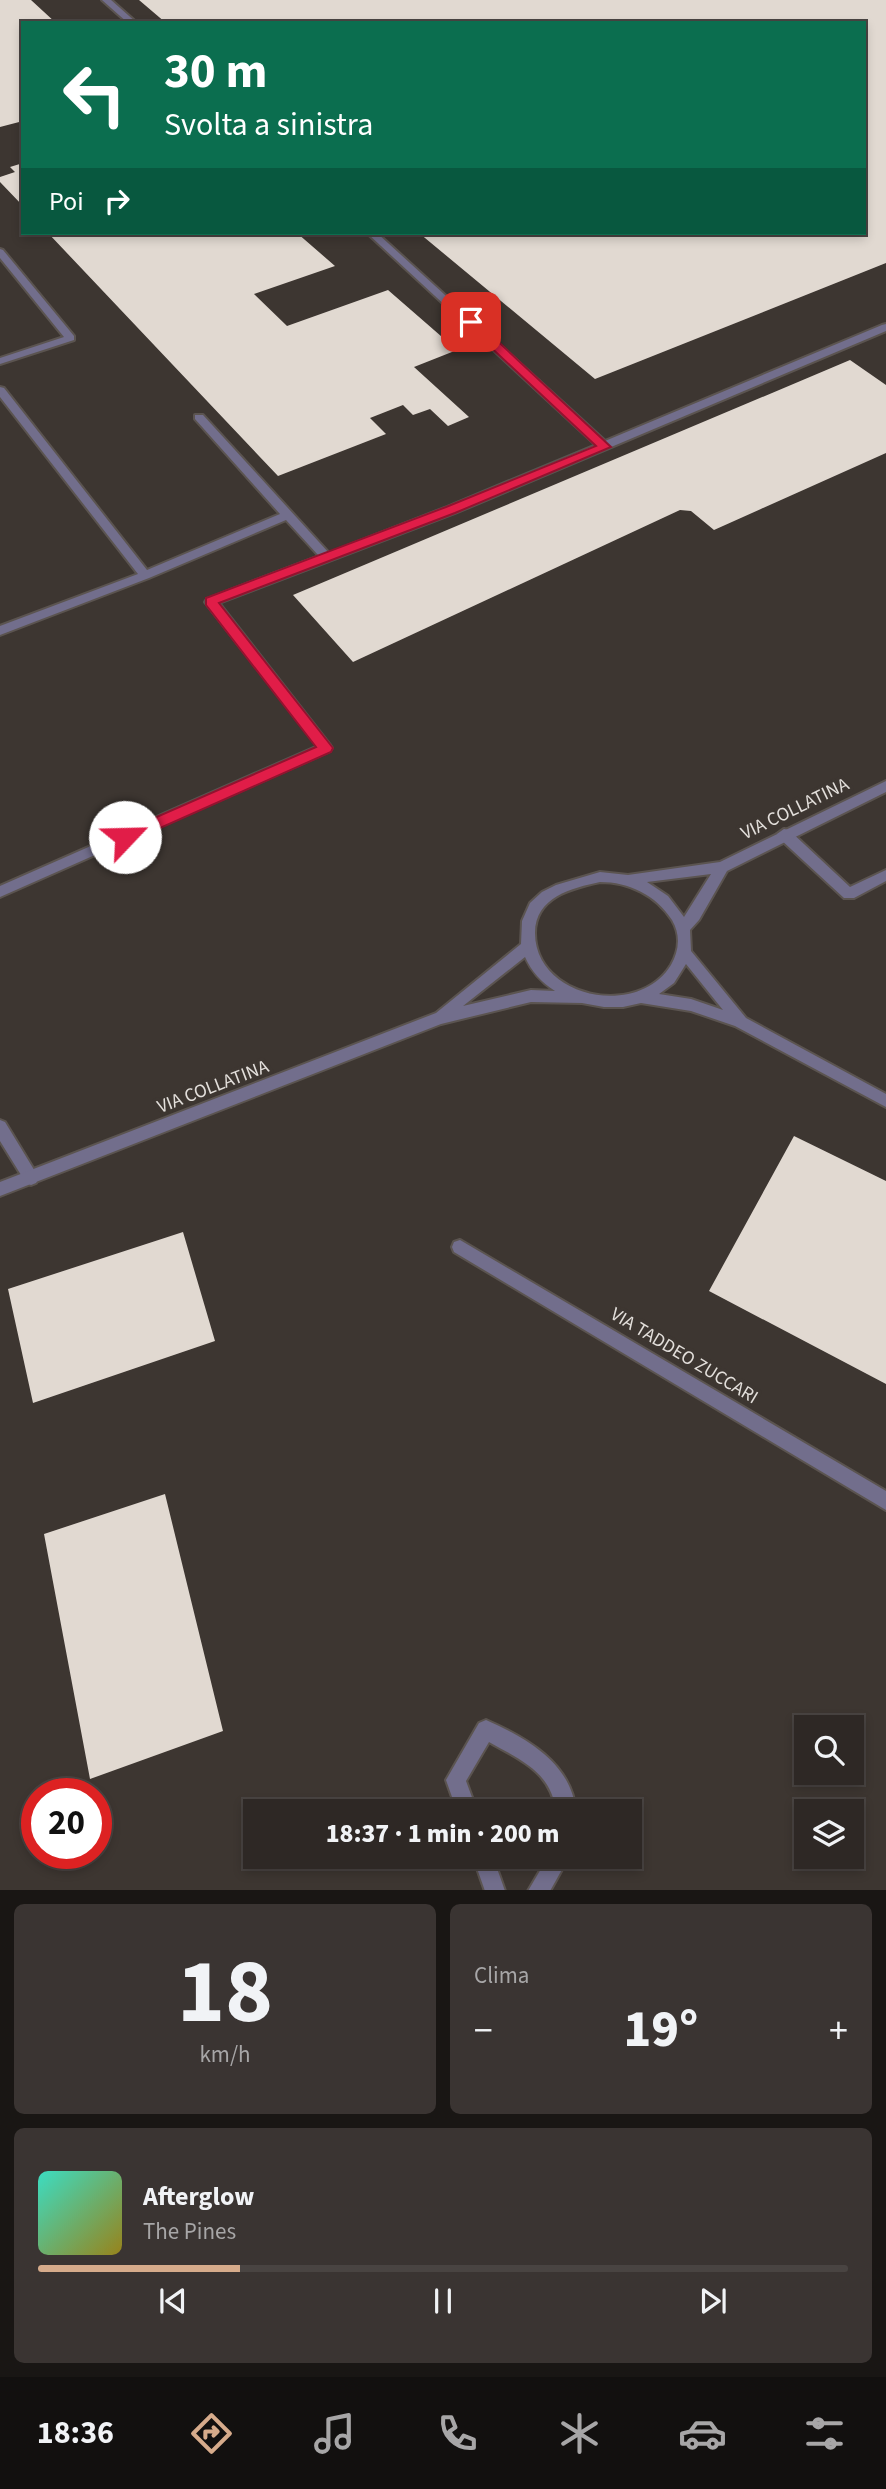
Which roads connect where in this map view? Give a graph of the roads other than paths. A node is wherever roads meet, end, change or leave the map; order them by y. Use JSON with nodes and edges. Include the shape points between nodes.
{"nodes":[{"id":1,"x":106,"y":0,"type":"edge"},
{"id":2,"x":131,"y":21,"type":"edge"},
{"id":3,"x":374,"y":235,"type":"edge"},
{"id":4,"x":0,"y":252,"type":"edge"},
{"id":5,"x":886,"y":327,"type":"edge"},
{"id":6,"x":0,"y":361,"type":"edge"},
{"id":7,"x":0,"y":390,"type":"edge"},
{"id":8,"x":199,"y":417,"type":"dead end"},
{"id":9,"x":604,"y":447,"type":"junction"},
{"id":10,"x":288,"y":515,"type":"junction"},
{"id":11,"x":326,"y":557,"type":"junction"},
{"id":12,"x":145,"y":575,"type":"junction"},
{"id":13,"x":0,"y":631,"type":"edge"},
{"id":14,"x":886,"y":786,"type":"edge"},
{"id":15,"x":784,"y":834,"type":"junction"},
{"id":16,"x":722,"y":867,"type":"junction"},
{"id":17,"x":886,"y":874,"type":"edge"},
{"id":18,"x":627,"y":880,"type":"junction"},
{"id":19,"x":0,"y":892,"type":"edge"},
{"id":20,"x":684,"y":927,"type":"junction"},
{"id":21,"x":527,"y":947,"type":"junction"},
{"id":22,"x":685,"y":953,"type":"junction"},
{"id":23,"x":582,"y":997,"type":"junction"},
{"id":24,"x":641,"y":997,"type":"junction"},
{"id":25,"x":439,"y":1018,"type":"junction"},
{"id":26,"x":740,"y":1022,"type":"junction"},
{"id":27,"x":886,"y":1101,"type":"edge"},
{"id":28,"x":0,"y":1127,"type":"edge"},
{"id":29,"x":31,"y":1178,"type":"junction"},
{"id":30,"x":0,"y":1189,"type":"edge"},
{"id":31,"x":460,"y":1247,"type":"dead end"},
{"id":32,"x":886,"y":1501,"type":"edge"},
{"id":33,"x":463,"y":1799,"type":"edge"},
{"id":34,"x":565,"y":1799,"type":"edge"},
{"id":35,"x":487,"y":1869,"type":"edge"},
{"id":36,"x":552,"y":1869,"type":"edge"},
{"id":37,"x":495,"y":1890,"type":"edge"},
{"id":38,"x":539,"y":1890,"type":"edge"}],
"edges":[{"from":1,"to":2,"type":"street"},
{"from":3,"to":9,"type":"street"},
{"from":4,"to":6,"type":"street","via":[[70,338]]},
{"from":5,"to":9,"type":"street"},
{"from":7,"to":12,"type":"street"},
{"from":8,"to":10,"type":"street"},
{"from":9,"to":11,"type":"street"},
{"from":10,"to":11,"type":"street"},
{"from":10,"to":12,"type":"street"},
{"from":11,"to":19,"type":"street","via":[[211,602],[326,748]]},
{"from":12,"to":13,"type":"street"},
{"from":14,"to":15,"type":"street","name":"VIA COLLATINA"},
{"from":15,"to":16,"type":"street","name":"VIA COLLATINA"},
{"from":15,"to":17,"type":"street","via":[[849,894]]},
{"from":16,"to":18,"type":"street","name":"VIA COLLATINA"},
{"from":16,"to":20,"type":"street"},
{"from":18,"to":20,"type":"street","via":[[665,902]]},
{"from":18,"to":21,"type":"street","via":[[600,877],[556,890],[539,902],[530,918]]},
{"from":20,"to":22,"type":"street"},
{"from":21,"to":23,"type":"street","via":[[536,968]]},
{"from":21,"to":25,"type":"street","name":"VIA COLLATINA"},
{"from":22,"to":24,"type":"street","via":[[669,979]]},
{"from":22,"to":26,"type":"street"},
{"from":23,"to":24,"type":"street","via":[[610,1002]]},
{"from":23,"to":25,"type":"street","name":"VIA COLLATINA","via":[[531,996]]},
{"from":24,"to":26,"type":"street","via":[[691,1005]]},
{"from":25,"to":29,"type":"street","name":"VIA COLLATINA"},
{"from":26,"to":27,"type":"street"},
{"from":28,"to":29,"type":"street"},
{"from":29,"to":30,"type":"street","name":"VIA COLLATINA"},
{"from":31,"to":32,"type":"street","name":"VIA TADDEO ZUCCARI"},
{"from":33,"to":34,"type":"street","via":[[456,1780],[486,1730],[549,1767]]},
{"from":35,"to":37,"type":"street"},
{"from":36,"to":38,"type":"street"}]}
